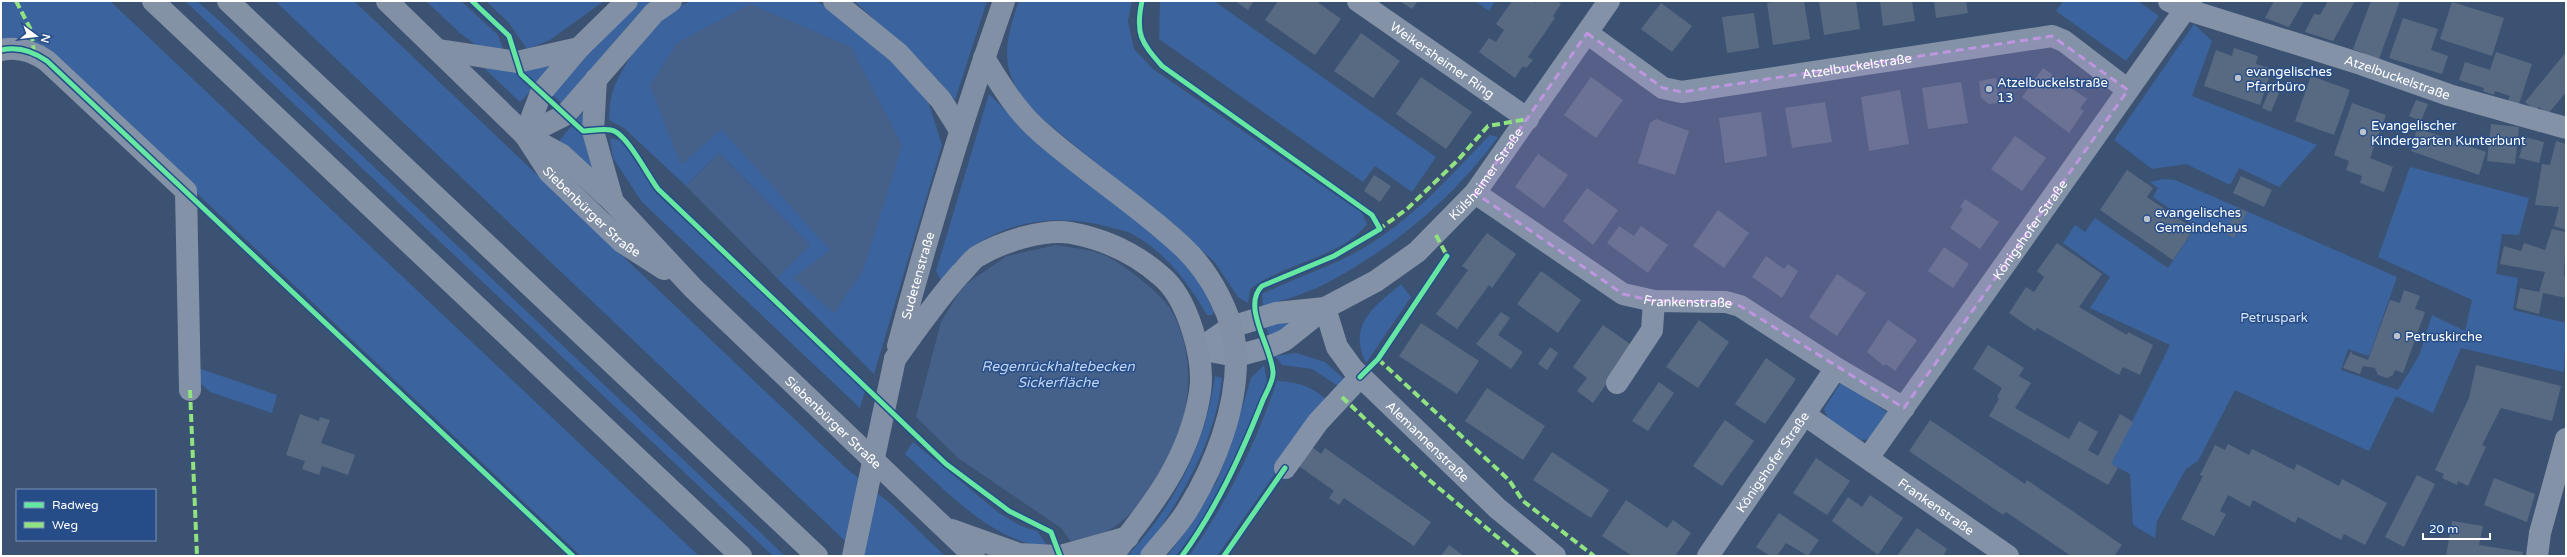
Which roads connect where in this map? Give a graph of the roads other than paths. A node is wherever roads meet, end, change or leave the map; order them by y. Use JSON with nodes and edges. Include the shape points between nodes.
{"nodes":[{"id":1,"x":153,"y":1,"type":"edge"},
{"id":2,"x":228,"y":1,"type":"edge"},
{"id":3,"x":387,"y":1,"type":"edge"},
{"id":4,"x":627,"y":1,"type":"edge"},
{"id":5,"x":671,"y":1,"type":"edge"},
{"id":6,"x":834,"y":1,"type":"edge"},
{"id":7,"x":1004,"y":1,"type":"edge"},
{"id":8,"x":1358,"y":1,"type":"edge"},
{"id":9,"x":1609,"y":1,"type":"edge"},
{"id":10,"x":2181,"y":4,"type":"edge"},
{"id":11,"x":1587,"y":33,"type":"junction"},
{"id":12,"x":579,"y":48,"type":"junction"},
{"id":13,"x":1,"y":50,"type":"edge"},
{"id":14,"x":439,"y":50,"type":"junction"},
{"id":15,"x":984,"y":58,"type":"junction"},
{"id":16,"x":596,"y":79,"type":"junction"},
{"id":17,"x":2128,"y":90,"type":"junction"},
{"id":18,"x":1528,"y":119,"type":"junction"},
{"id":19,"x":2566,"y":128,"type":"edge"},
{"id":20,"x":960,"y":130,"type":"junction"},
{"id":21,"x":525,"y":135,"type":"junction"},
{"id":22,"x":1475,"y":193,"type":"junction"},
{"id":23,"x":613,"y":202,"type":"junction"},
{"id":24,"x":693,"y":288,"type":"junction"},
{"id":25,"x":1654,"y":301,"type":"junction"},
{"id":26,"x":1325,"y":308,"type":"junction"},
{"id":27,"x":1231,"y":327,"type":"junction"},
{"id":28,"x":1199,"y":349,"type":"junction"},
{"id":29,"x":1236,"y":356,"type":"junction"},
{"id":30,"x":895,"y":359,"type":"junction"},
{"id":31,"x":1836,"y":368,"type":"junction"},
{"id":32,"x":1360,"y":377,"type":"junction"},
{"id":33,"x":1617,"y":383,"type":"dead end"},
{"id":34,"x":190,"y":390,"type":"dead end"},
{"id":35,"x":1904,"y":408,"type":"junction"},
{"id":36,"x":1805,"y":414,"type":"junction"},
{"id":37,"x":2566,"y":439,"type":"edge"},
{"id":38,"x":1868,"y":458,"type":"junction"},
{"id":39,"x":1285,"y":468,"type":"dead end"},
{"id":40,"x":945,"y":528,"type":"junction"},
{"id":41,"x":1128,"y":537,"type":"junction"},
{"id":42,"x":741,"y":556,"type":"edge"},
{"id":43,"x":817,"y":556,"type":"edge"},
{"id":44,"x":853,"y":556,"type":"edge"},
{"id":45,"x":974,"y":556,"type":"edge"},
{"id":46,"x":1059,"y":556,"type":"edge"},
{"id":47,"x":1112,"y":556,"type":"edge"},
{"id":48,"x":1151,"y":556,"type":"edge"},
{"id":49,"x":1555,"y":556,"type":"edge"},
{"id":50,"x":1708,"y":556,"type":"edge"},
{"id":51,"x":2008,"y":556,"type":"edge"},
{"id":52,"x":2537,"y":556,"type":"edge"}],
"edges":[{"from":1,"to":42,"type":"highway"},
{"from":2,"to":43,"type":"highway"},
{"from":3,"to":14,"type":"main road","name":"Siebenbürger Straße"},
{"from":4,"to":12,"type":"main road"},
{"from":5,"to":16,"type":"main road","via":[[654,12]]},
{"from":6,"to":20,"type":"main road","via":[[898,53],[941,100]]},
{"from":7,"to":15,"type":"main road","name":"Sudetenstraße"},
{"from":8,"to":18,"type":"street","name":"Weikersheimer Ring"},
{"from":9,"to":11,"type":"street","name":"Külsheimer Straße"},
{"from":10,"to":17,"type":"street","name":"Königshofer Straße"},
{"from":10,"to":19,"type":"street","name":"Atzelbuckelstraße","via":[[2449,95]]},
{"from":11,"to":17,"type":"street","name":"Atzelbuckelstraße","via":[[1663,88],[1682,92],[2052,36],[2064,41]]},
{"from":11,"to":18,"type":"street","name":"Külsheimer Straße"},
{"from":12,"to":14,"type":"main road","via":[[517,62]]},
{"from":12,"to":21,"type":"main road","via":[[541,93]]},
{"from":13,"to":34,"type":"street","via":[[8,48],[34,52],[47,60],[186,191]]},
{"from":14,"to":21,"type":"main road","name":"Siebenbürger Straße"},
{"from":15,"to":20,"type":"main road","name":"Sudetenstraße"},
{"from":15,"to":27,"type":"main road","via":[[999,82],[1035,127],[1185,249],[1215,287]]},
{"from":16,"to":21,"type":"main road","via":[[565,115]]},
{"from":16,"to":23,"type":"main road","via":[[593,131]]},
{"from":17,"to":35,"type":"street","name":"Königshofer Straße"},
{"from":18,"to":22,"type":"street","name":"Külsheimer Straße"},
{"from":20,"to":30,"type":"main road","name":"Sudetenstraße","via":[[924,249]]},
{"from":21,"to":23,"type":"main road","name":"Siebenbürger Straße","via":[[562,155]]},
{"from":21,"to":24,"type":"main road","name":"Siebenbürger Straße","via":[[549,172],[622,242]]},
{"from":22,"to":25,"type":"street","name":"Frankenstraße","via":[[1623,294]]},
{"from":22,"to":26,"type":"street","name":"Külsheimer Straße","via":[[1417,252],[1376,281]]},
{"from":23,"to":24,"type":"main road","name":"Siebenbürger Straße"},
{"from":24,"to":40,"type":"main road","name":"Siebenbürger Straße"},
{"from":25,"to":31,"type":"street","name":"Frankenstraße","via":[[1726,302],[1740,306]]},
{"from":25,"to":33,"type":"street","via":[[1652,330]]},
{"from":26,"to":27,"type":"street","name":"Külsheimer Straße","via":[[1276,313]]},
{"from":26,"to":29,"type":"street","name":"Külsheimer Straße","via":[[1285,340]]},
{"from":26,"to":32,"type":"street","name":"Alemannenstraße","via":[[1337,347]]},
{"from":27,"to":28,"type":"street","name":"Külsheimer Straße"},
{"from":27,"to":29,"type":"main road"},
{"from":28,"to":29,"type":"street","name":"Külsheimer Straße"},
{"from":28,"to":30,"type":"main road","via":[[1186,311],[1162,276],[1118,247],[1070,232],[1021,236],[977,256],[939,298]]},
{"from":28,"to":41,"type":"main road","via":[[1200,391],[1192,433],[1172,475]]},
{"from":29,"to":48,"type":"main road","via":[[1231,404],[1217,452],[1188,510]]},
{"from":30,"to":44,"type":"main road","name":"Sudetenstraße","bridge":true},
{"from":31,"to":35,"type":"street","name":"Frankenstraße"},
{"from":31,"to":36,"type":"street","name":"Königshofer Straße"},
{"from":32,"to":39,"type":"street","via":[[1318,422]]},
{"from":32,"to":49,"type":"street","name":"Alemannenstraße","via":[[1497,508]]},
{"from":35,"to":38,"type":"street","name":"Königshofer Straße"},
{"from":36,"to":38,"type":"street","name":"Frankenstraße"},
{"from":36,"to":50,"type":"street","name":"Königshofer Straße"},
{"from":37,"to":52,"type":"street","via":[[2540,532]]},
{"from":38,"to":51,"type":"street","name":"Frankenstraße"},
{"from":40,"to":45,"type":"main road","name":"Siebenbürger Straße"},
{"from":40,"to":46,"type":"main road","via":[[1019,554]]},
{"from":41,"to":46,"type":"main road"},
{"from":41,"to":47,"type":"main road"}]}
